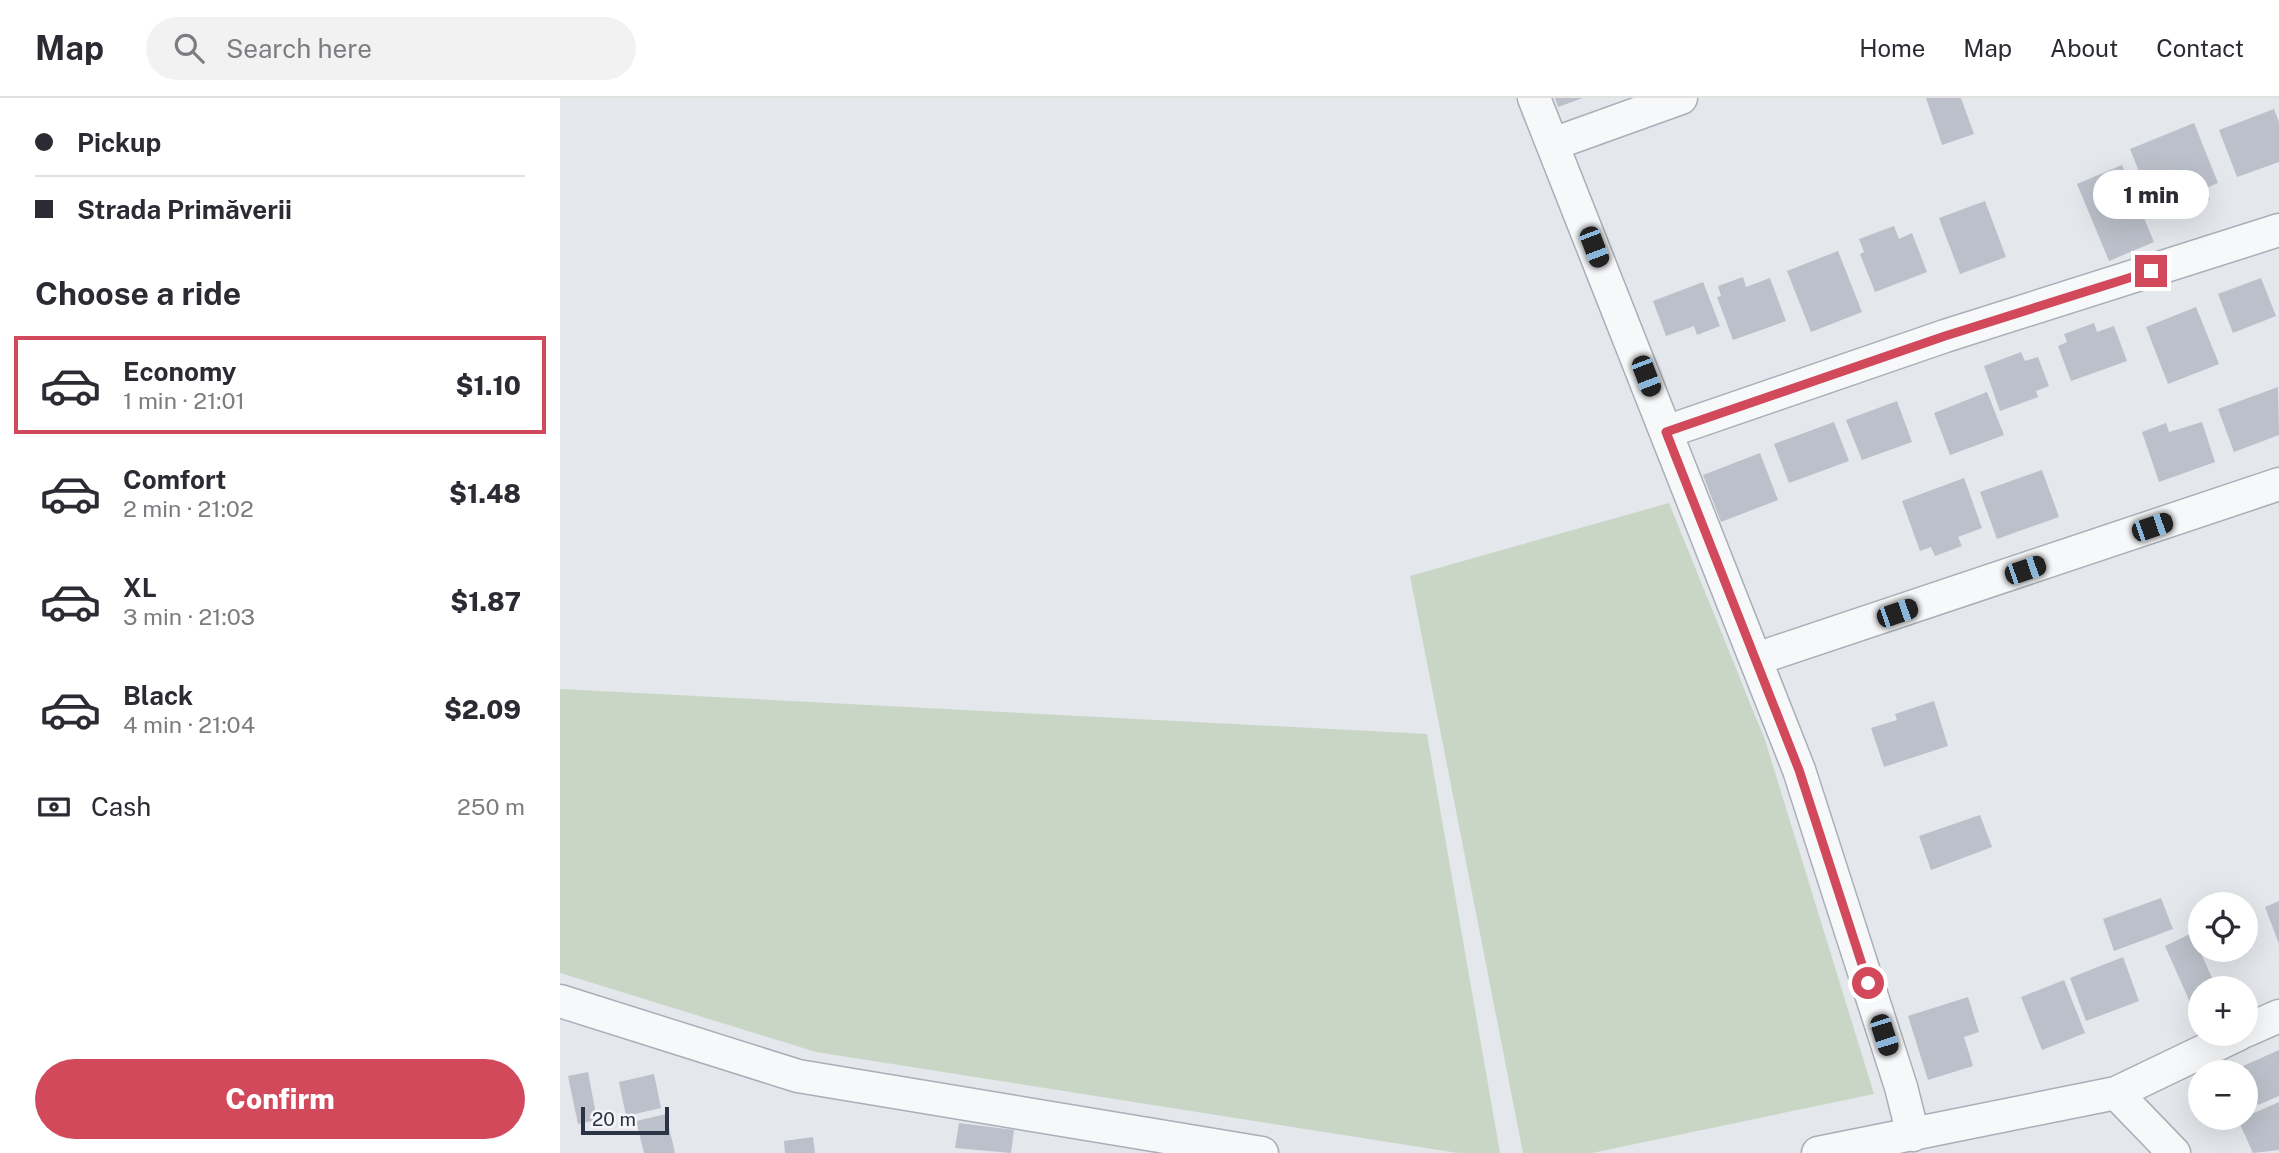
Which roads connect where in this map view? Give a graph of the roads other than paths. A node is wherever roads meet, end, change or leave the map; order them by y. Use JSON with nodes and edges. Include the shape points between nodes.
{"nodes":[{"id":1,"x":1534,"y":98,"type":"edge"},
{"id":2,"x":1681,"y":98,"type":"edge"},
{"id":3,"x":1553,"y":144,"type":"junction"},
{"id":4,"x":2279,"y":230,"type":"edge"},
{"id":5,"x":1666,"y":432,"type":"junction"},
{"id":6,"x":2279,"y":484,"type":"edge"},
{"id":7,"x":1756,"y":659,"type":"junction"},
{"id":8,"x":560,"y":1001,"type":"edge"},
{"id":9,"x":2279,"y":1016,"type":"edge"},
{"id":10,"x":2258,"y":1025,"type":"edge"},
{"id":11,"x":2214,"y":1046,"type":"edge"},
{"id":12,"x":2116,"y":1093,"type":"junction"},
{"id":13,"x":1913,"y":1135,"type":"junction"},
{"id":14,"x":1262,"y":1153,"type":"edge"},
{"id":15,"x":1818,"y":1153,"type":"edge"},
{"id":16,"x":2174,"y":1153,"type":"edge"}],
"edges":[{"from":1,"to":3,"type":"street"},
{"from":2,"to":3,"type":"street"},
{"from":3,"to":5,"type":"street"},
{"from":4,"to":5,"type":"street","via":[[1945,336]]},
{"from":5,"to":7,"type":"street"},
{"from":6,"to":7,"type":"street"},
{"from":7,"to":13,"type":"street","via":[[1799,770]]},
{"from":8,"to":14,"type":"street","via":[[798,1076]]},
{"from":9,"to":10,"type":"street"},
{"from":11,"to":12,"type":"street"},
{"from":12,"to":13,"type":"street"},
{"from":12,"to":16,"type":"street"},
{"from":13,"to":15,"type":"street"}]}
